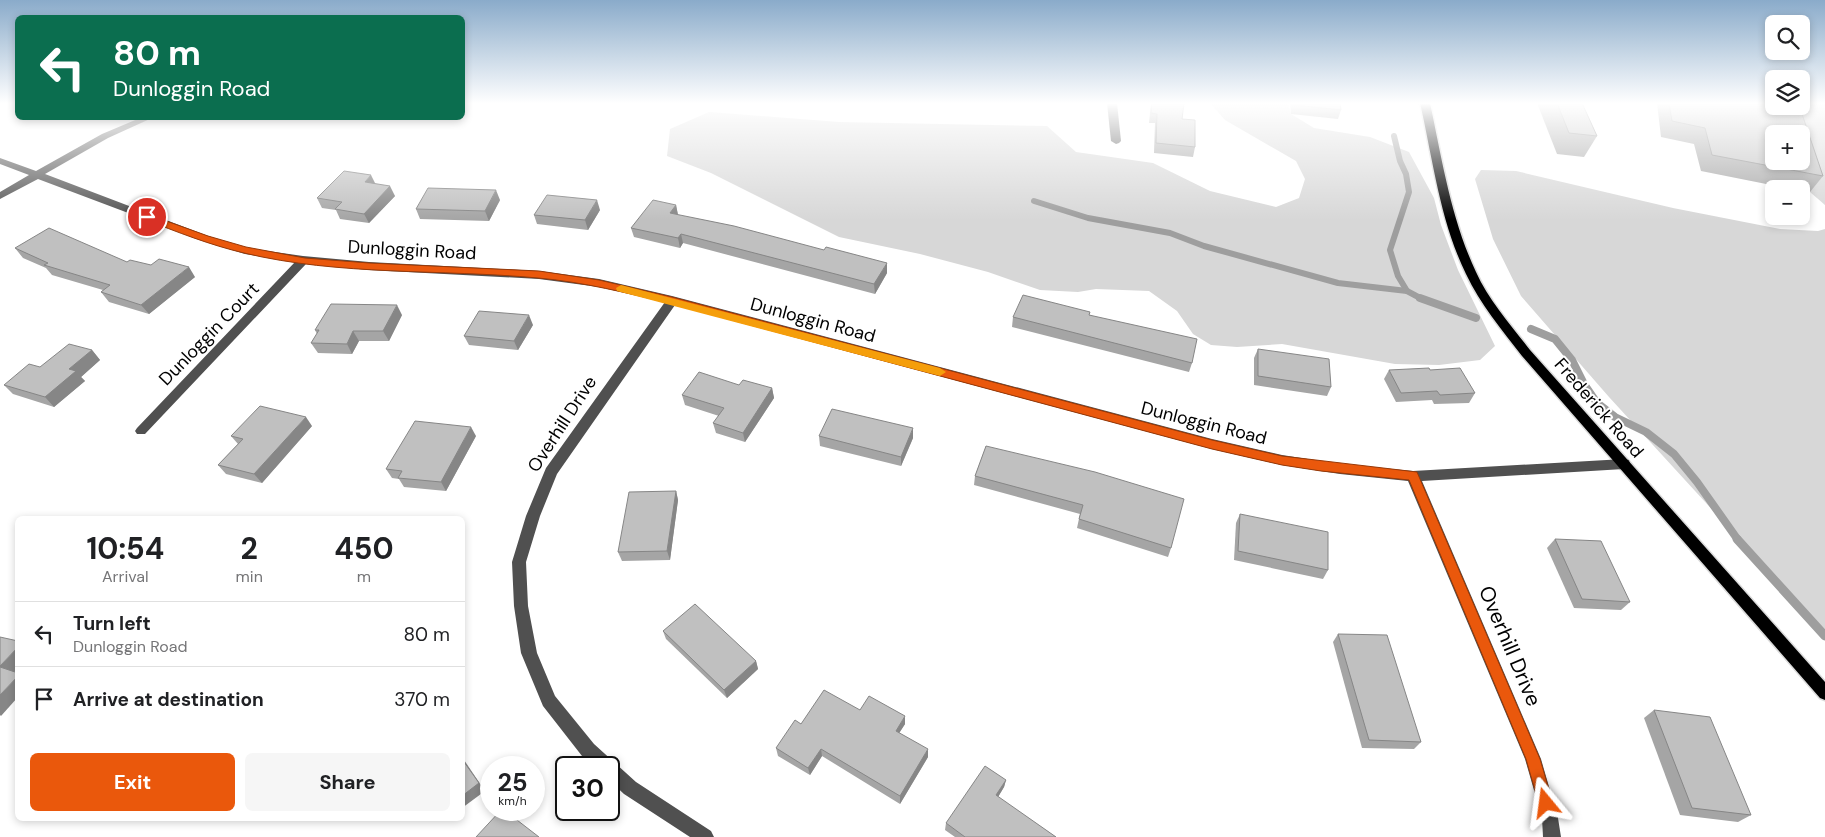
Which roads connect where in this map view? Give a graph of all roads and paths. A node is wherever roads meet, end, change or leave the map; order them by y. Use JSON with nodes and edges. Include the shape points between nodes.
{"nodes":[{"id":1,"x":94,"y":142,"type":"edge"},
{"id":2,"x":1434,"y":142,"type":"edge"},
{"id":3,"x":0,"y":161,"type":"edge"},
{"id":4,"x":35,"y":175,"type":"junction"},
{"id":5,"x":0,"y":196,"type":"edge"},
{"id":6,"x":303,"y":260,"type":"junction"},
{"id":7,"x":672,"y":300,"type":"junction"},
{"id":8,"x":141,"y":431,"type":"dead end"},
{"id":9,"x":1624,"y":464,"type":"junction"},
{"id":10,"x":1413,"y":476,"type":"junction"},
{"id":11,"x":1825,"y":694,"type":"edge"},
{"id":12,"x":595,"y":756,"type":"edge"},
{"id":13,"x":620,"y":779,"type":"edge"},
{"id":14,"x":705,"y":837,"type":"edge"},
{"id":15,"x":1552,"y":837,"type":"edge"}],
"edges":[{"from":1,"to":4,"type":"street"},
{"from":2,"to":9,"type":"main road","name":"Frederick Road","via":[[1465,261],[1488,302],[1526,352]]},
{"from":3,"to":4,"type":"street","name":"Dunloggin Road"},
{"from":4,"to":5,"type":"street"},
{"from":4,"to":6,"type":"street","name":"Dunloggin Road","via":[[204,238],[245,250]]},
{"from":6,"to":7,"type":"street","name":"Dunloggin Road","via":[[539,275],[599,283]]},
{"from":6,"to":8,"type":"street","name":"Dunloggin Court"},
{"from":7,"to":10,"type":"street","name":"Dunloggin Road","via":[[1212,444],[1311,465]]},
{"from":7,"to":12,"type":"street","name":"Overhill Drive","via":[[551,472],[519,562],[521,606],[529,653],[549,701]]},
{"from":9,"to":10,"type":"street","name":"Dunloggin Road"},
{"from":9,"to":11,"type":"main road","name":"Frederick Road"},
{"from":10,"to":15,"type":"street","name":"Overhill Drive","via":[[1533,759],[1550,818]]},
{"from":13,"to":14,"type":"street","name":"Overhill Drive"}]}
